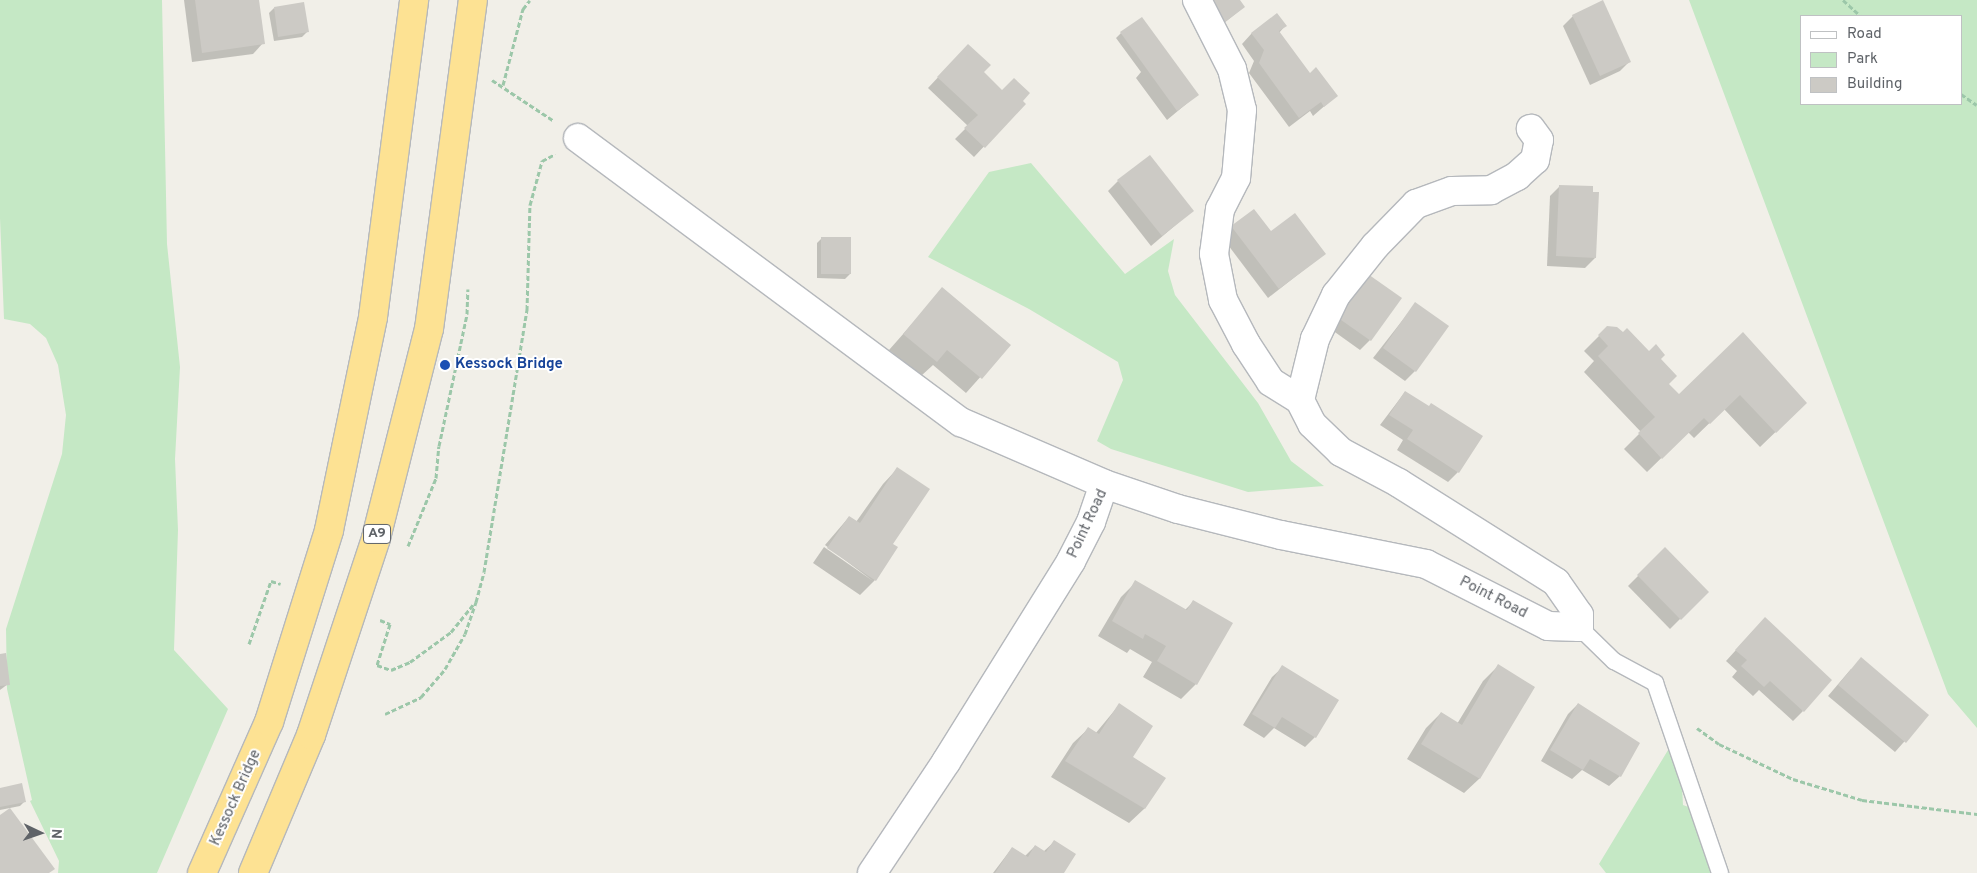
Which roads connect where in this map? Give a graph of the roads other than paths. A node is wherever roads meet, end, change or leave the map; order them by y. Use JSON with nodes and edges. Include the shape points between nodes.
{"nodes":[{"id":1,"x":414,"y":0,"type":"edge"},
{"id":2,"x":474,"y":0,"type":"edge"},
{"id":3,"x":1197,"y":0,"type":"edge"},
{"id":4,"x":1531,"y":129,"type":"dead end"},
{"id":5,"x":579,"y":139,"type":"road end"},
{"id":6,"x":1300,"y":400,"type":"junction"},
{"id":7,"x":1104,"y":484,"type":"junction"},
{"id":8,"x":1579,"y":627,"type":"junction"},
{"id":9,"x":202,"y":873,"type":"edge"},
{"id":10,"x":253,"y":873,"type":"edge"},
{"id":11,"x":872,"y":873,"type":"edge"},
{"id":12,"x":1720,"y":873,"type":"edge"}],
"edges":[{"from":1,"to":9,"type":"highway","name":"Kessock Bridge","via":[[373,317],[329,530],[269,722]]},
{"from":2,"to":10,"type":"highway","number":"A9","via":[[429,328],[376,538],[311,735]]},
{"from":3,"to":6,"type":"street","via":[[1232,69],[1242,110],[1236,178],[1220,209],[1214,254],[1223,300],[1271,382]]},
{"from":4,"to":6,"type":"street","via":[[1540,140],[1535,160],[1517,176],[1491,190],[1452,191],[1416,204],[1376,246],[1336,295],[1315,339]]},
{"from":5,"to":7,"type":"street","via":[[962,422]]},
{"from":6,"to":8,"type":"street","via":[[1312,424],[1341,452],[1399,483],[1556,582],[1579,615]]},
{"from":7,"to":8,"type":"street","name":"Point Road","via":[[1178,509],[1281,535],[1426,564],[1548,626]]},
{"from":7,"to":11,"type":"street","name":"Point Road","via":[[1091,522],[1071,561],[946,762]]},
{"from":8,"to":12,"type":"lane","via":[[1614,661],[1655,682]]}]}
